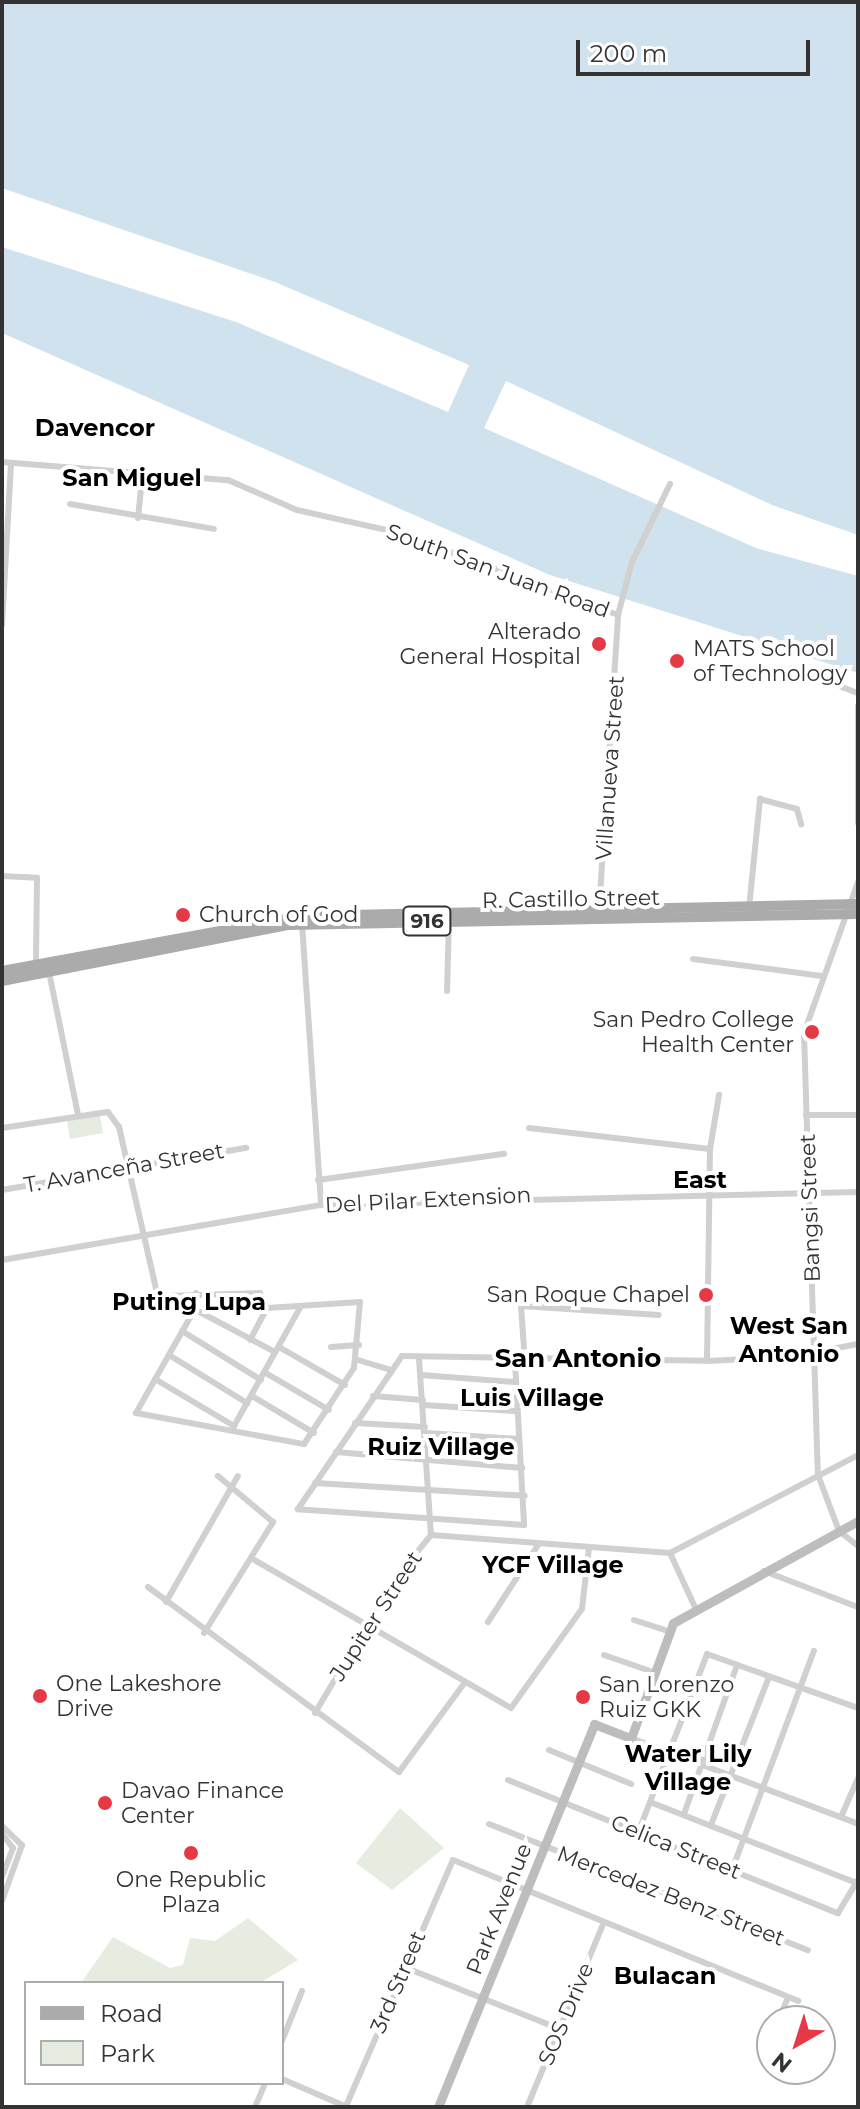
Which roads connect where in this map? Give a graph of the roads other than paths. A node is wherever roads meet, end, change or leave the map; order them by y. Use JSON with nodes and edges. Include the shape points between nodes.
{"nodes":[{"id":1,"x":2,"y":462,"type":"edge"},
{"id":2,"x":11,"y":463,"type":"junction"},
{"id":3,"x":143,"y":470,"type":"junction"},
{"id":4,"x":670,"y":484,"type":"dead end"},
{"id":5,"x":70,"y":504,"type":"dead end"},
{"id":6,"x":138,"y":518,"type":"junction"},
{"id":7,"x":214,"y":529,"type":"dead end"},
{"id":8,"x":3,"y":559,"type":"edge"},
{"id":9,"x":3,"y":581,"type":"edge"},
{"id":10,"x":2,"y":607,"type":"edge"},
{"id":11,"x":618,"y":615,"type":"junction"},
{"id":12,"x":2,"y":625,"type":"edge"},
{"id":13,"x":791,"y":668,"type":"dead end"},
{"id":14,"x":858,"y":693,"type":"edge"},
{"id":15,"x":858,"y":706,"type":"edge"},
{"id":16,"x":858,"y":823,"type":"edge"},
{"id":17,"x":801,"y":824,"type":"dead end"},
{"id":18,"x":2,"y":876,"type":"edge"},
{"id":19,"x":858,"y":882,"type":"edge"},
{"id":20,"x":855,"y":909,"type":"edge"},
{"id":21,"x":749,"y":910,"type":"junction"},
{"id":22,"x":599,"y":914,"type":"junction"},
{"id":23,"x":526,"y":915,"type":"junction"},
{"id":24,"x":301,"y":920,"type":"junction"},
{"id":25,"x":449,"y":920,"type":"junction"},
{"id":26,"x":693,"y":959,"type":"dead end"},
{"id":27,"x":42,"y":968,"type":"junction"},
{"id":28,"x":2,"y":971,"type":"edge"},
{"id":29,"x":822,"y":976,"type":"junction"},
{"id":30,"x":2,"y":981,"type":"edge"},
{"id":31,"x":447,"y":991,"type":"dead end"},
{"id":32,"x":719,"y":1095,"type":"dead end"},
{"id":33,"x":78,"y":1114,"type":"junction"},
{"id":34,"x":806,"y":1115,"type":"junction"},
{"id":35,"x":858,"y":1115,"type":"edge"},
{"id":36,"x":2,"y":1128,"type":"edge"},
{"id":37,"x":529,"y":1128,"type":"dead end"},
{"id":38,"x":246,"y":1148,"type":"dead end"},
{"id":39,"x":710,"y":1149,"type":"junction"},
{"id":40,"x":504,"y":1154,"type":"dead end"},
{"id":41,"x":127,"y":1165,"type":"junction"},
{"id":42,"x":318,"y":1180,"type":"junction"},
{"id":43,"x":2,"y":1190,"type":"edge"},
{"id":44,"x":709,"y":1191,"type":"junction"},
{"id":45,"x":858,"y":1192,"type":"edge"},
{"id":46,"x":809,"y":1193,"type":"junction"},
{"id":47,"x":321,"y":1205,"type":"junction"},
{"id":48,"x":141,"y":1236,"type":"junction"},
{"id":49,"x":2,"y":1260,"type":"edge"},
{"id":50,"x":196,"y":1293,"type":"junction"},
{"id":51,"x":267,"y":1308,"type":"junction"},
{"id":52,"x":300,"y":1308,"type":"junction"},
{"id":53,"x":194,"y":1309,"type":"junction"},
{"id":54,"x":659,"y":1315,"type":"dead end"},
{"id":55,"x":182,"y":1331,"type":"junction"},
{"id":56,"x":250,"y":1340,"type":"junction"},
{"id":57,"x":858,"y":1344,"type":"edge"},
{"id":58,"x":359,"y":1345,"type":"junction"},
{"id":59,"x":331,"y":1347,"type":"dead end"},
{"id":60,"x":277,"y":1350,"type":"junction"},
{"id":61,"x":169,"y":1355,"type":"junction"},
{"id":62,"x":814,"y":1355,"type":"junction"},
{"id":63,"x":419,"y":1357,"type":"junction"},
{"id":64,"x":358,"y":1360,"type":"junction"},
{"id":65,"x":707,"y":1361,"type":"junction"},
{"id":66,"x":515,"y":1362,"type":"junction"},
{"id":67,"x":525,"y":1362,"type":"junction"},
{"id":68,"x":390,"y":1370,"type":"junction"},
{"id":69,"x":421,"y":1375,"type":"junction"},
{"id":70,"x":262,"y":1376,"type":"junction"},
{"id":71,"x":155,"y":1379,"type":"junction"},
{"id":72,"x":515,"y":1382,"type":"junction"},
{"id":73,"x":345,"y":1385,"type":"junction"},
{"id":74,"x":252,"y":1396,"type":"junction"},
{"id":75,"x":373,"y":1396,"type":"junction"},
{"id":76,"x":423,"y":1402,"type":"junction"},
{"id":77,"x":247,"y":1403,"type":"junction"},
{"id":78,"x":329,"y":1410,"type":"junction"},
{"id":79,"x":515,"y":1411,"type":"junction"},
{"id":80,"x":355,"y":1423,"type":"junction"},
{"id":81,"x":234,"y":1426,"type":"junction"},
{"id":82,"x":426,"y":1430,"type":"junction"},
{"id":83,"x":314,"y":1433,"type":"junction"},
{"id":84,"x":519,"y":1439,"type":"junction"},
{"id":85,"x":336,"y":1452,"type":"junction"},
{"id":86,"x":858,"y":1455,"type":"edge"},
{"id":87,"x":428,"y":1458,"type":"junction"},
{"id":88,"x":522,"y":1468,"type":"junction"},
{"id":89,"x":818,"y":1475,"type":"junction"},
{"id":90,"x":218,"y":1476,"type":"dead end"},
{"id":91,"x":238,"y":1476,"type":"dead end"},
{"id":92,"x":315,"y":1483,"type":"junction"},
{"id":93,"x":231,"y":1487,"type":"junction"},
{"id":94,"x":431,"y":1491,"type":"junction"},
{"id":95,"x":525,"y":1496,"type":"junction"},
{"id":96,"x":433,"y":1519,"type":"junction"},
{"id":97,"x":858,"y":1521,"type":"edge"},
{"id":98,"x":839,"y":1531,"type":"junction"},
{"id":99,"x":431,"y":1535,"type":"junction"},
{"id":100,"x":538,"y":1545,"type":"junction"},
{"id":101,"x":858,"y":1546,"type":"edge"},
{"id":102,"x":589,"y":1548,"type":"junction"},
{"id":103,"x":670,"y":1553,"type":"junction"},
{"id":104,"x":251,"y":1558,"type":"junction"},
{"id":105,"x":762,"y":1570,"type":"junction"},
{"id":106,"x":148,"y":1587,"type":"dead end"},
{"id":107,"x":166,"y":1602,"type":"junction"},
{"id":108,"x":695,"y":1607,"type":"junction"},
{"id":109,"x":858,"y":1607,"type":"edge"},
{"id":110,"x":634,"y":1620,"type":"dead end"},
{"id":111,"x":488,"y":1622,"type":"dead end"},
{"id":112,"x":365,"y":1626,"type":"junction"},
{"id":113,"x":668,"y":1631,"type":"junction"},
{"id":114,"x":204,"y":1633,"type":"junction"},
{"id":115,"x":814,"y":1651,"type":"dead end"},
{"id":116,"x":604,"y":1655,"type":"dead end"},
{"id":117,"x":737,"y":1665,"type":"junction"},
{"id":118,"x":653,"y":1672,"type":"junction"},
{"id":119,"x":769,"y":1677,"type":"junction"},
{"id":120,"x":463,"y":1685,"type":"junction"},
{"id":121,"x":801,"y":1688,"type":"junction"},
{"id":122,"x":858,"y":1708,"type":"edge"},
{"id":123,"x":315,"y":1713,"type":"junction"},
{"id":124,"x":631,"y":1738,"type":"junction"},
{"id":125,"x":549,"y":1750,"type":"dead end"},
{"id":126,"x":668,"y":1753,"type":"junction"},
{"id":127,"x":578,"y":1762,"type":"junction"},
{"id":128,"x":701,"y":1765,"type":"junction"},
{"id":129,"x":730,"y":1776,"type":"junction"},
{"id":130,"x":858,"y":1778,"type":"edge"},
{"id":131,"x":508,"y":1780,"type":"dead end"},
{"id":132,"x":631,"y":1784,"type":"dead end"},
{"id":133,"x":763,"y":1789,"type":"junction"},
{"id":134,"x":562,"y":1801,"type":"junction"},
{"id":135,"x":650,"y":1802,"type":"junction"},
{"id":136,"x":684,"y":1814,"type":"junction"},
{"id":137,"x":841,"y":1817,"type":"junction"},
{"id":138,"x":489,"y":1824,"type":"dead end"},
{"id":139,"x":858,"y":1824,"type":"edge"},
{"id":140,"x":711,"y":1825,"type":"junction"},
{"id":141,"x":2,"y":1826,"type":"edge"},
{"id":142,"x":638,"y":1833,"type":"junction"},
{"id":143,"x":2,"y":1834,"type":"edge"},
{"id":144,"x":745,"y":1838,"type":"junction"},
{"id":145,"x":544,"y":1846,"type":"junction"},
{"id":146,"x":732,"y":1870,"type":"junction"},
{"id":147,"x":2,"y":1877,"type":"edge"},
{"id":148,"x":857,"y":1882,"type":"edge"},
{"id":149,"x":526,"y":1890,"type":"junction"},
{"id":150,"x":2,"y":1901,"type":"edge"},
{"id":151,"x":604,"y":1922,"type":"junction"},
{"id":152,"x":808,"y":1950,"type":"dead end"},
{"id":153,"x":404,"y":1967,"type":"junction"},
{"id":154,"x":302,"y":1991,"type":"dead end"},
{"id":155,"x":788,"y":1997,"type":"junction"},
{"id":156,"x":482,"y":1998,"type":"junction"},
{"id":157,"x":798,"y":2001,"type":"dead end"},
{"id":158,"x":785,"y":2005,"type":"edge"},
{"id":159,"x":560,"y":2029,"type":"junction"},
{"id":160,"x":284,"y":2036,"type":"edge"},
{"id":161,"x":284,"y":2080,"type":"edge"},
{"id":162,"x":264,"y":2085,"type":"edge"},
{"id":163,"x":255,"y":2107,"type":"edge"},
{"id":164,"x":346,"y":2107,"type":"edge"},
{"id":165,"x":438,"y":2107,"type":"edge"},
{"id":166,"x":527,"y":2107,"type":"edge"}],
"edges":[{"from":1,"to":2,"type":"street","name":"South San Juan Road"},
{"from":2,"to":3,"type":"street","name":"South San Juan Road"},
{"from":2,"to":8,"type":"street"},
{"from":3,"to":6,"type":"street"},
{"from":3,"to":11,"type":"street","name":"South San Juan Road","via":[[228,480],[297,510],[386,528]]},
{"from":4,"to":11,"type":"street","name":"Villanueva Street","via":[[632,562]]},
{"from":5,"to":6,"type":"street"},
{"from":6,"to":7,"type":"street"},
{"from":8,"to":9,"type":"street"},
{"from":9,"to":10,"type":"street"},
{"from":10,"to":12,"type":"street"},
{"from":11,"to":22,"type":"street","name":"Villanueva Street"},
{"from":13,"to":14,"type":"street"},
{"from":15,"to":16,"type":"street"},
{"from":17,"to":21,"type":"street","via":[[797,809],[760,799]]},
{"from":18,"to":27,"type":"street","via":[[38,880]]},
{"from":19,"to":20,"type":"street","name":"Bangsi Street"},
{"from":20,"to":21,"type":"main road","name":"R. Castillo Street","number":"916"},
{"from":20,"to":29,"type":"street","name":"Bangsi Street"},
{"from":21,"to":22,"type":"main road","name":"R. Castillo Street","number":"916"},
{"from":22,"to":23,"type":"main road","name":"R. Castillo Street","number":"916"},
{"from":23,"to":24,"type":"main road","name":"R. Castillo Street","number":"916"},
{"from":23,"to":25,"type":"main road","name":"R. Castillo Street","number":"916"},
{"from":24,"to":25,"type":"main road","name":"R. Castillo Street","number":"916"},
{"from":24,"to":27,"type":"main road","name":"R. Castillo Street","number":"916"},
{"from":24,"to":42,"type":"street"},
{"from":25,"to":31,"type":"street"},
{"from":26,"to":29,"type":"street"},
{"from":27,"to":28,"type":"main road","name":"R. Castillo Street","number":"916"},
{"from":27,"to":30,"type":"main road","name":"R. Castillo Street","number":"916"},
{"from":27,"to":33,"type":"street"},
{"from":29,"to":34,"type":"street","name":"Bangsi Street","via":[[805,1025]]},
{"from":32,"to":39,"type":"street"},
{"from":33,"to":36,"type":"street"},
{"from":33,"to":41,"type":"street","via":[[100,1110],[114,1117]]},
{"from":34,"to":35,"type":"street"},
{"from":34,"to":46,"type":"street","name":"Bangsi Street"},
{"from":37,"to":39,"type":"street"},
{"from":38,"to":41,"type":"street","name":"T. Avanceña Street"},
{"from":39,"to":44,"type":"street"},
{"from":40,"to":42,"type":"street"},
{"from":41,"to":43,"type":"street","name":"T. Avanceña Street"},
{"from":41,"to":48,"type":"street"},
{"from":42,"to":47,"type":"street"},
{"from":44,"to":46,"type":"street","name":"Del Pilar Extension"},
{"from":44,"to":47,"type":"street","name":"Del Pilar Extension"},
{"from":44,"to":65,"type":"street"},
{"from":45,"to":46,"type":"street","name":"Del Pilar Extension"},
{"from":46,"to":62,"type":"street","name":"Bangsi Street"},
{"from":47,"to":48,"type":"street","name":"Del Pilar Extension"},
{"from":48,"to":49,"type":"street","name":"Del Pilar Extension"},
{"from":48,"to":50,"type":"street","via":[[159,1293]]},
{"from":50,"to":51,"type":"street","via":[[260,1293]]},
{"from":50,"to":53,"type":"street"},
{"from":51,"to":52,"type":"street"},
{"from":51,"to":56,"type":"street"},
{"from":52,"to":58,"type":"street","via":[[360,1302]]},
{"from":52,"to":60,"type":"street"},
{"from":53,"to":55,"type":"street"},
{"from":53,"to":56,"type":"street"},
{"from":54,"to":67,"type":"street","via":[[521,1306]]},
{"from":55,"to":61,"type":"street"},
{"from":55,"to":70,"type":"street"},
{"from":56,"to":60,"type":"street"},
{"from":57,"to":62,"type":"street"},
{"from":58,"to":59,"type":"street"},
{"from":58,"to":64,"type":"street"},
{"from":60,"to":70,"type":"street"},
{"from":60,"to":73,"type":"street"},
{"from":61,"to":71,"type":"street"},
{"from":61,"to":77,"type":"street"},
{"from":62,"to":65,"type":"street"},
{"from":62,"to":89,"type":"street","name":"Bangsi Street"},
{"from":63,"to":66,"type":"street"},
{"from":63,"to":68,"type":"street","via":[[402,1356]]},
{"from":63,"to":69,"type":"street","name":"Jupiter Street"},
{"from":64,"to":68,"type":"street"},
{"from":64,"to":73,"type":"street"},
{"from":65,"to":67,"type":"street"},
{"from":66,"to":67,"type":"street"},
{"from":66,"to":72,"type":"street"},
{"from":68,"to":75,"type":"street"},
{"from":69,"to":72,"type":"street"},
{"from":69,"to":76,"type":"street","name":"Jupiter Street"},
{"from":70,"to":74,"type":"street"},
{"from":70,"to":78,"type":"street"},
{"from":71,"to":81,"type":"street"},
{"from":71,"to":81,"type":"street","via":[[136,1413]]},
{"from":72,"to":79,"type":"street"},
{"from":73,"to":78,"type":"street"},
{"from":74,"to":77,"type":"street"},
{"from":74,"to":83,"type":"street"},
{"from":75,"to":76,"type":"street"},
{"from":75,"to":80,"type":"street"},
{"from":76,"to":79,"type":"street"},
{"from":76,"to":82,"type":"street","name":"Jupiter Street"},
{"from":77,"to":81,"type":"street"},
{"from":78,"to":83,"type":"street"},
{"from":79,"to":84,"type":"street"},
{"from":80,"to":82,"type":"street"},
{"from":80,"to":85,"type":"street"},
{"from":81,"to":83,"type":"street","via":[[304,1444]]},
{"from":82,"to":84,"type":"street"},
{"from":82,"to":87,"type":"street","name":"Jupiter Street"},
{"from":84,"to":88,"type":"street"},
{"from":85,"to":87,"type":"street"},
{"from":85,"to":92,"type":"street"},
{"from":86,"to":89,"type":"street"},
{"from":87,"to":88,"type":"street"},
{"from":87,"to":94,"type":"street","name":"Jupiter Street"},
{"from":88,"to":95,"type":"street"},
{"from":89,"to":98,"type":"street","name":"Bangsi Street"},
{"from":89,"to":103,"type":"street"},
{"from":90,"to":93,"type":"street"},
{"from":91,"to":93,"type":"street"},
{"from":92,"to":94,"type":"street"},
{"from":92,"to":96,"type":"street","via":[[298,1509]]},
{"from":93,"to":104,"type":"street","via":[[273,1522]]},
{"from":93,"to":107,"type":"street"},
{"from":94,"to":95,"type":"street"},
{"from":94,"to":96,"type":"street","name":"Jupiter Street"},
{"from":95,"to":96,"type":"street","via":[[521,1526]]},
{"from":96,"to":99,"type":"street","name":"Jupiter Street"},
{"from":97,"to":98,"type":"street"},
{"from":98,"to":101,"type":"street"},
{"from":98,"to":105,"type":"street"},
{"from":99,"to":100,"type":"street"},
{"from":99,"to":112,"type":"street","name":"Jupiter Street"},
{"from":100,"to":102,"type":"street"},
{"from":100,"to":111,"type":"street"},
{"from":102,"to":103,"type":"street"},
{"from":102,"to":120,"type":"street","via":[[582,1609],[514,1707]]},
{"from":103,"to":108,"type":"street"},
{"from":104,"to":112,"type":"street"},
{"from":104,"to":114,"type":"street"},
{"from":105,"to":108,"type":"street"},
{"from":105,"to":109,"type":"street"},
{"from":106,"to":107,"type":"street"},
{"from":107,"to":114,"type":"street"},
{"from":108,"to":113,"type":"street"},
{"from":110,"to":113,"type":"street"},
{"from":112,"to":120,"type":"street"},
{"from":112,"to":123,"type":"street","name":"Jupiter Street"},
{"from":113,"to":118,"type":"street"},
{"from":114,"to":123,"type":"street"},
{"from":115,"to":121,"type":"street"},
{"from":116,"to":118,"type":"street"},
{"from":117,"to":119,"type":"street"},
{"from":117,"to":126,"type":"street","via":[[704,1656]]},
{"from":117,"to":128,"type":"street"},
{"from":118,"to":124,"type":"street"},
{"from":119,"to":121,"type":"street"},
{"from":119,"to":129,"type":"street"},
{"from":120,"to":123,"type":"street","via":[[400,1772]]},
{"from":121,"to":122,"type":"street"},
{"from":121,"to":133,"type":"street"},
{"from":124,"to":126,"type":"street"},
{"from":124,"to":127,"type":"street","name":"Park Avenue","via":[[594,1724]]},
{"from":125,"to":127,"type":"street"},
{"from":126,"to":128,"type":"street"},
{"from":126,"to":135,"type":"street"},
{"from":127,"to":132,"type":"street"},
{"from":127,"to":134,"type":"street","name":"Park Avenue"},
{"from":128,"to":129,"type":"street"},
{"from":128,"to":136,"type":"street"},
{"from":129,"to":133,"type":"street"},
{"from":129,"to":140,"type":"street"},
{"from":130,"to":137,"type":"street"},
{"from":131,"to":134,"type":"street","name":"Celica Street"},
{"from":133,"to":137,"type":"street"},
{"from":133,"to":144,"type":"street"},
{"from":134,"to":142,"type":"street","name":"Celica Street"},
{"from":134,"to":145,"type":"street","name":"Park Avenue"},
{"from":135,"to":136,"type":"street"},
{"from":135,"to":142,"type":"street"},
{"from":136,"to":140,"type":"street"},
{"from":137,"to":139,"type":"street"},
{"from":138,"to":145,"type":"street","name":"Mercedez Benz Street"},
{"from":140,"to":144,"type":"street"},
{"from":141,"to":150,"type":"street","via":[[22,1849]]},
{"from":142,"to":146,"type":"street","name":"Celica Street"},
{"from":143,"to":147,"type":"street","via":[[13,1848]]},
{"from":144,"to":146,"type":"street"},
{"from":144,"to":148,"type":"street"},
{"from":145,"to":149,"type":"street","name":"Park Avenue"},
{"from":145,"to":152,"type":"street","name":"Mercedez Benz Street"},
{"from":146,"to":148,"type":"street","name":"Celica Street","via":[[844,1912]]},
{"from":149,"to":151,"type":"street"},
{"from":149,"to":153,"type":"street","name":"3rd Street","via":[[453,1860]]},
{"from":149,"to":156,"type":"street","name":"Park Avenue"},
{"from":151,"to":155,"type":"street"},
{"from":151,"to":159,"type":"street","name":"SOS Drive"},
{"from":153,"to":156,"type":"street"},
{"from":153,"to":164,"type":"street","name":"3rd Street"},
{"from":154,"to":160,"type":"street"},
{"from":155,"to":157,"type":"street"},
{"from":155,"to":158,"type":"street"},
{"from":156,"to":159,"type":"street"},
{"from":156,"to":165,"type":"street","name":"Park Avenue"},
{"from":159,"to":166,"type":"street","name":"SOS Drive"},
{"from":161,"to":164,"type":"street"},
{"from":162,"to":163,"type":"street"}]}
